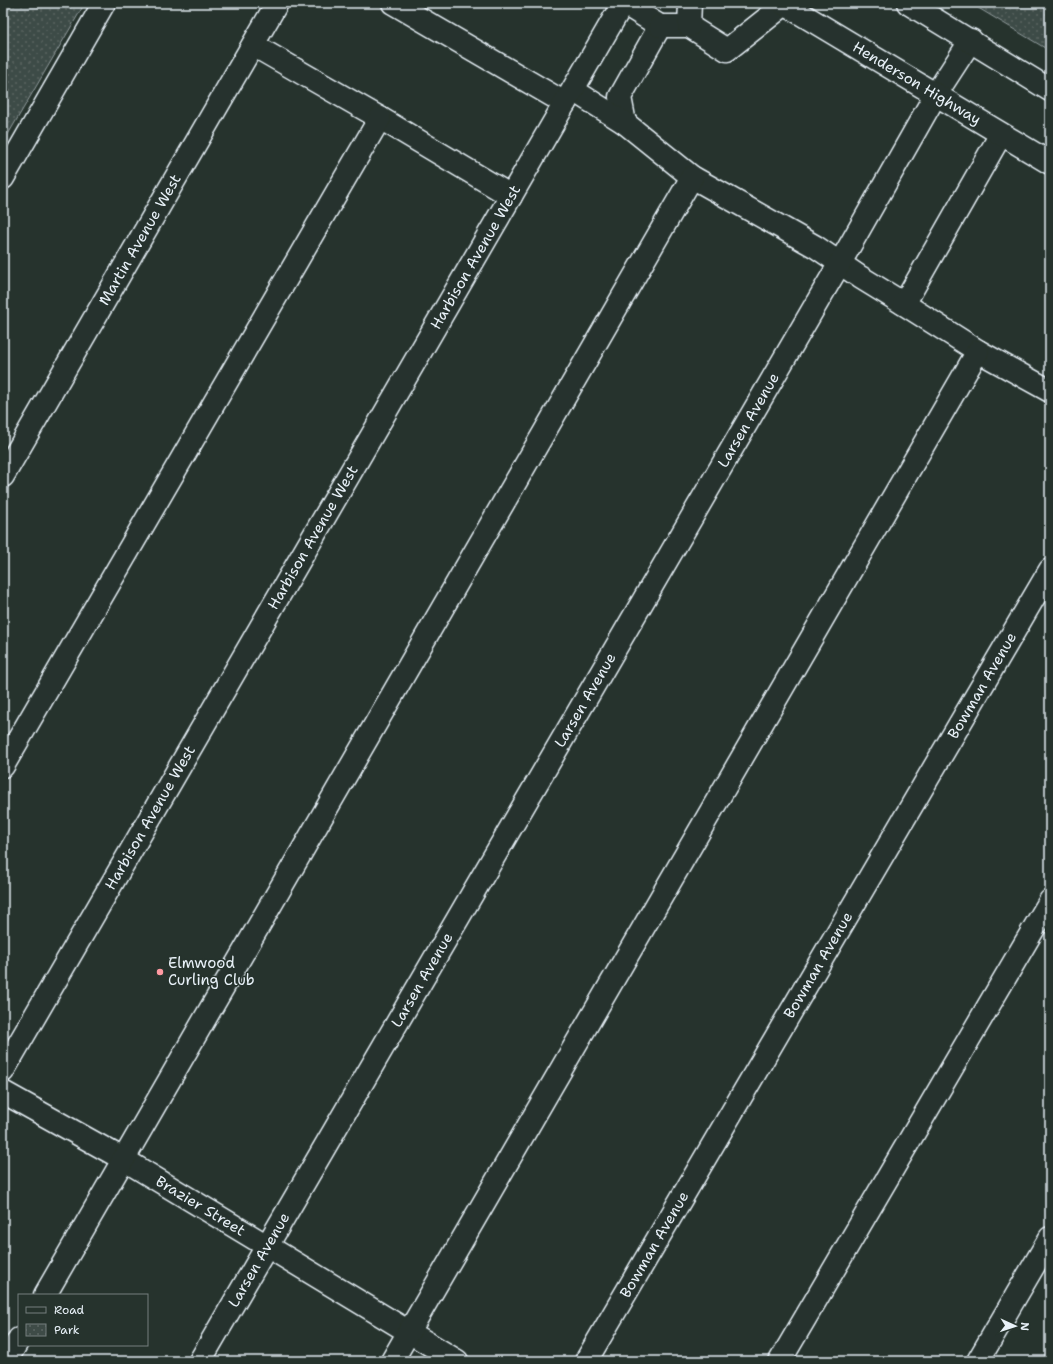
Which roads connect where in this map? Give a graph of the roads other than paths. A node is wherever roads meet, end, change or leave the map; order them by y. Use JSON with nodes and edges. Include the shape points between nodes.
{"nodes":[{"id":1,"x":104,"y":3,"type":"edge"},
{"id":2,"x":277,"y":3,"type":"edge"},
{"id":3,"x":393,"y":3,"type":"edge"},
{"id":4,"x":623,"y":3,"type":"edge"},
{"id":5,"x":690,"y":3,"type":"edge"},
{"id":6,"x":908,"y":3,"type":"edge"},
{"id":7,"x":784,"y":4,"type":"edge"},
{"id":8,"x":660,"y":26,"type":"junction"},
{"id":9,"x":689,"y":26,"type":"junction"},
{"id":10,"x":970,"y":40,"type":"junction"},
{"id":11,"x":253,"y":45,"type":"junction"},
{"id":12,"x":1050,"y":90,"type":"edge"},
{"id":13,"x":936,"y":94,"type":"junction"},
{"id":14,"x":569,"y":97,"type":"junction"},
{"id":15,"x":380,"y":118,"type":"junction"},
{"id":16,"x":625,"y":123,"type":"junction"},
{"id":17,"x":1002,"y":134,"type":"junction"},
{"id":18,"x":1050,"y":163,"type":"edge"},
{"id":19,"x":692,"y":177,"type":"junction"},
{"id":20,"x":3,"y":178,"type":"edge"},
{"id":21,"x":511,"y":196,"type":"junction"},
{"id":22,"x":840,"y":263,"type":"junction"},
{"id":23,"x":904,"y":304,"type":"junction"},
{"id":24,"x":978,"y":351,"type":"junction"},
{"id":25,"x":1050,"y":390,"type":"edge"},
{"id":26,"x":3,"y":476,"type":"edge"},
{"id":27,"x":1050,"y":570,"type":"edge"},
{"id":28,"x":3,"y":766,"type":"edge"},
{"id":29,"x":1050,"y":901,"type":"edge"},
{"id":30,"x":3,"y":1071,"type":"edge"},
{"id":31,"x":3,"y":1092,"type":"edge"},
{"id":32,"x":124,"y":1160,"type":"junction"},
{"id":33,"x":1050,"y":1238,"type":"edge"},
{"id":34,"x":267,"y":1247,"type":"junction"},
{"id":35,"x":46,"y":1294,"type":"edge"},
{"id":36,"x":409,"y":1332,"type":"junction"},
{"id":37,"x":18,"y":1341,"type":"edge"},
{"id":38,"x":6,"y":1361,"type":"edge"},
{"id":39,"x":200,"y":1361,"type":"edge"},
{"id":40,"x":392,"y":1361,"type":"edge"},
{"id":41,"x":457,"y":1361,"type":"edge"},
{"id":42,"x":586,"y":1361,"type":"edge"},
{"id":43,"x":780,"y":1361,"type":"edge"},
{"id":44,"x":978,"y":1361,"type":"edge"}],
"edges":[{"from":1,"to":20,"type":"street"},
{"from":2,"to":11,"type":"street","name":"Martin Avenue West"},
{"from":3,"to":14,"type":"street"},
{"from":4,"to":8,"type":"street"},
{"from":4,"to":14,"type":"street","name":"Harbison Avenue West"},
{"from":5,"to":9,"type":"street"},
{"from":6,"to":10,"type":"street"},
{"from":7,"to":9,"type":"street","via":[[727,50]]},
{"from":7,"to":13,"type":"street","name":"Henderson Highway"},
{"from":8,"to":9,"type":"street"},
{"from":8,"to":16,"type":"street","via":[[620,97]]},
{"from":10,"to":12,"type":"street"},
{"from":10,"to":13,"type":"street","name":"Larsen Avenue"},
{"from":11,"to":15,"type":"street"},
{"from":11,"to":26,"type":"street","name":"Martin Avenue West"},
{"from":13,"to":17,"type":"street","name":"Henderson Highway"},
{"from":13,"to":22,"type":"street","name":"Larsen Avenue"},
{"from":14,"to":16,"type":"street"},
{"from":14,"to":21,"type":"street","name":"Harbison Avenue West"},
{"from":15,"to":21,"type":"street"},
{"from":15,"to":28,"type":"street"},
{"from":16,"to":19,"type":"street"},
{"from":17,"to":18,"type":"street","name":"Henderson Highway"},
{"from":17,"to":23,"type":"street"},
{"from":19,"to":22,"type":"street"},
{"from":19,"to":32,"type":"street"},
{"from":21,"to":30,"type":"street","name":"Harbison Avenue West"},
{"from":22,"to":23,"type":"street"},
{"from":22,"to":34,"type":"street","name":"Larsen Avenue"},
{"from":23,"to":24,"type":"street"},
{"from":24,"to":25,"type":"street"},
{"from":24,"to":36,"type":"street"},
{"from":27,"to":42,"type":"street","name":"Bowman Avenue"},
{"from":29,"to":43,"type":"street"},
{"from":31,"to":32,"type":"street","name":"Brazier Street"},
{"from":32,"to":34,"type":"street","name":"Brazier Street"},
{"from":32,"to":35,"type":"street"},
{"from":33,"to":44,"type":"street"},
{"from":34,"to":36,"type":"street","name":"Brazier Street"},
{"from":34,"to":39,"type":"street","name":"Larsen Avenue"},
{"from":36,"to":40,"type":"street"},
{"from":36,"to":41,"type":"street","name":"Brazier Street"},
{"from":37,"to":38,"type":"street"}]}
